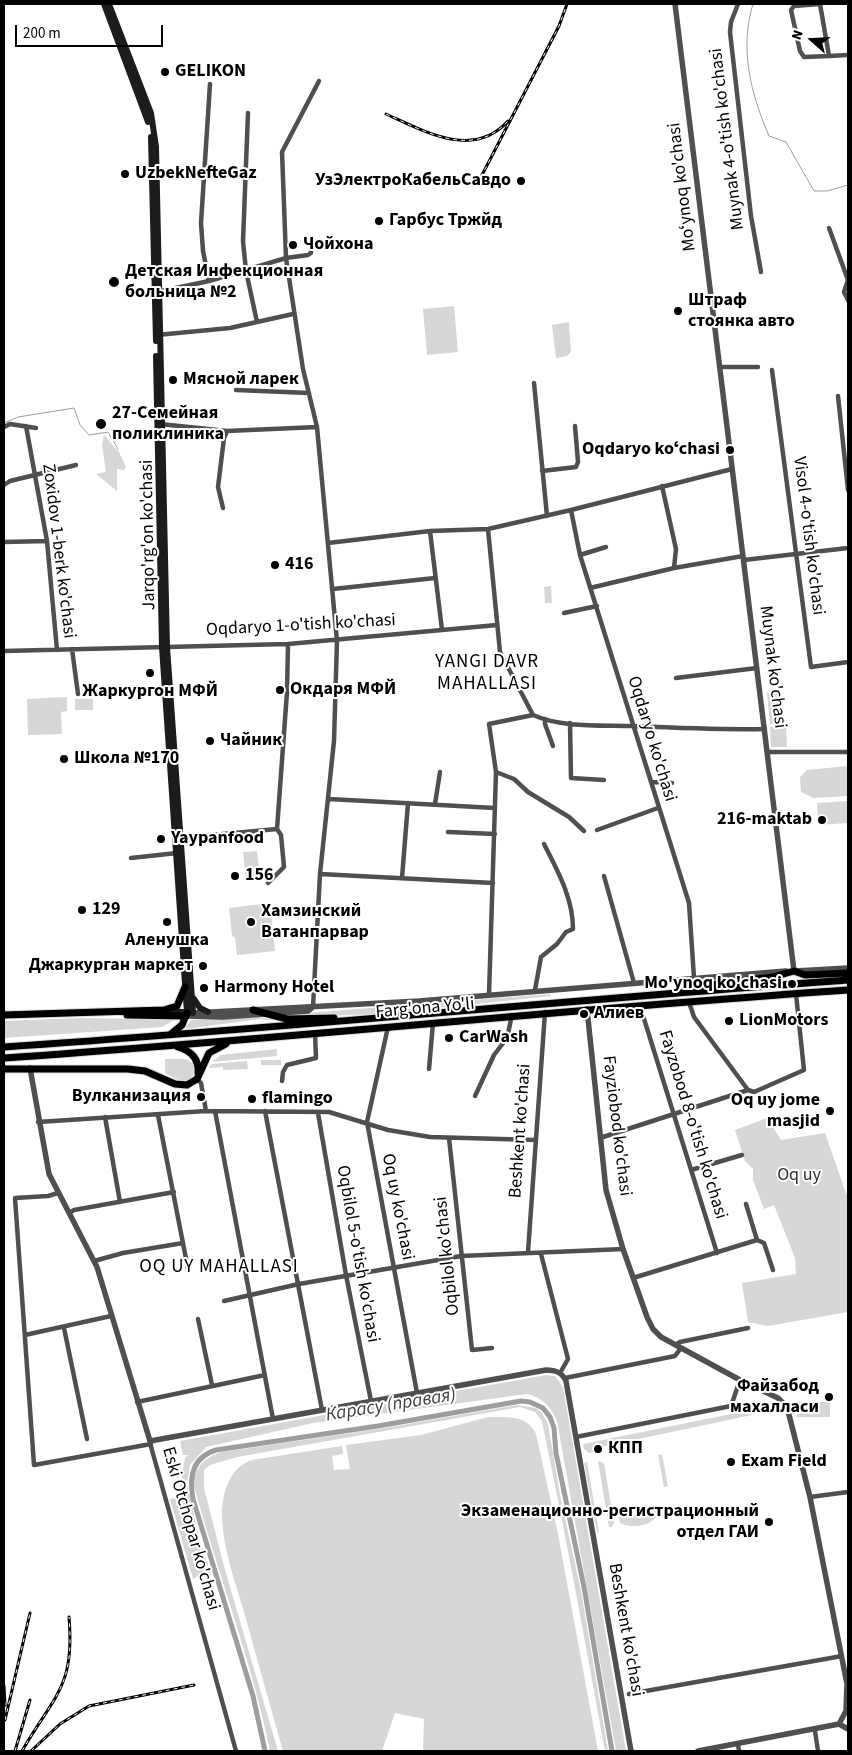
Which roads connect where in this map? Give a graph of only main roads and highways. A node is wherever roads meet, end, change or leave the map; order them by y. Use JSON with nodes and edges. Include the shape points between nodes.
{"nodes":[{"id":1,"x":104,"y":4,"type":"edge"},
{"id":2,"x":109,"y":4,"type":"edge"},
{"id":3,"x":158,"y":292,"type":"junction"},
{"id":4,"x":178,"y":838,"type":"junction"},
{"id":5,"x":848,"y":973,"type":"edge"},
{"id":6,"x":848,"y":980,"type":"edge"},
{"id":7,"x":185,"y":987,"type":"junction"},
{"id":8,"x":848,"y":990,"type":"edge"},
{"id":9,"x":667,"y":992,"type":"junction"},
{"id":10,"x":193,"y":998,"type":"junction"},
{"id":11,"x":164,"y":1010,"type":"junction"},
{"id":12,"x":252,"y":1010,"type":"road end"},
{"id":13,"x":87,"y":1012,"type":"junction"},
{"id":14,"x":208,"y":1012,"type":"road end"},
{"id":15,"x":4,"y":1014,"type":"edge"},
{"id":16,"x":189,"y":1014,"type":"junction"},
{"id":17,"x":354,"y":1020,"type":"junction"},
{"id":18,"x":168,"y":1035,"type":"junction"},
{"id":19,"x":233,"y":1041,"type":"junction"},
{"id":20,"x":4,"y":1047,"type":"edge"},
{"id":21,"x":173,"y":1047,"type":"junction"},
{"id":22,"x":4,"y":1058,"type":"edge"},
{"id":23,"x":4,"y":1069,"type":"edge"},
{"id":24,"x":197,"y":1079,"type":"junction"}],
"edges":[{"from":1,"to":3,"type":"main road","name":"Jarqo'rg'on ko'chasi","via":[[150,130]]},
{"from":2,"to":3,"type":"main road","name":"Jarqo'rg'on ko'chasi","via":[[154,128]]},
{"from":3,"to":4,"type":"main road","name":"Jarqo'rg'on ko'chasi","via":[[164,647]]},
{"from":4,"to":7,"type":"main road","name":"Jarqo'rg'on ko'chasi"},
{"from":4,"to":10,"type":"main road","name":"Jarqo'rg'on ko'chasi"},
{"from":5,"to":9,"type":"main road","via":[[805,975],[794,971]]},
{"from":6,"to":9,"type":"main road","name":"Farg'ona Yo'li"},
{"from":7,"to":11,"type":"main road","via":[[177,1006]]},
{"from":7,"to":16,"type":"main road","name":"Jarqo'rg'on ko'chasi"},
{"from":8,"to":19,"type":"main road","name":"Farg'ona Yo'li","via":[[545,1012]]},
{"from":9,"to":17,"type":"main road","name":"Farg'ona Yo'li"},
{"from":10,"to":14,"type":"main road","via":[[200,1008]]},
{"from":10,"to":16,"type":"main road","name":"Jarqo'rg'on ko'chasi"},
{"from":11,"to":13,"type":"main road"},
{"from":11,"to":16,"type":"main road","name":"Farg'ona Yo'li"},
{"from":12,"to":17,"type":"main road","via":[[287,1019],[324,1017]]},
{"from":13,"to":15,"type":"main road"},
{"from":13,"to":16,"type":"main road","via":[[94,1015]]},
{"from":16,"to":18,"type":"main road","via":[[180,1029]]},
{"from":17,"to":18,"type":"main road","name":"Farg'ona Yo'li"},
{"from":18,"to":20,"type":"main road","name":"Farg'ona Yo'li"},
{"from":19,"to":21,"type":"main road","name":"Farg'ona Yo'li"},
{"from":19,"to":24,"type":"main road","via":[[209,1052]]},
{"from":21,"to":22,"type":"main road","name":"Farg'ona Yo'li"},
{"from":21,"to":24,"type":"main road","via":[[188,1050],[195,1058]]},
{"from":23,"to":24,"type":"main road","via":[[136,1070],[183,1085]]}]}
